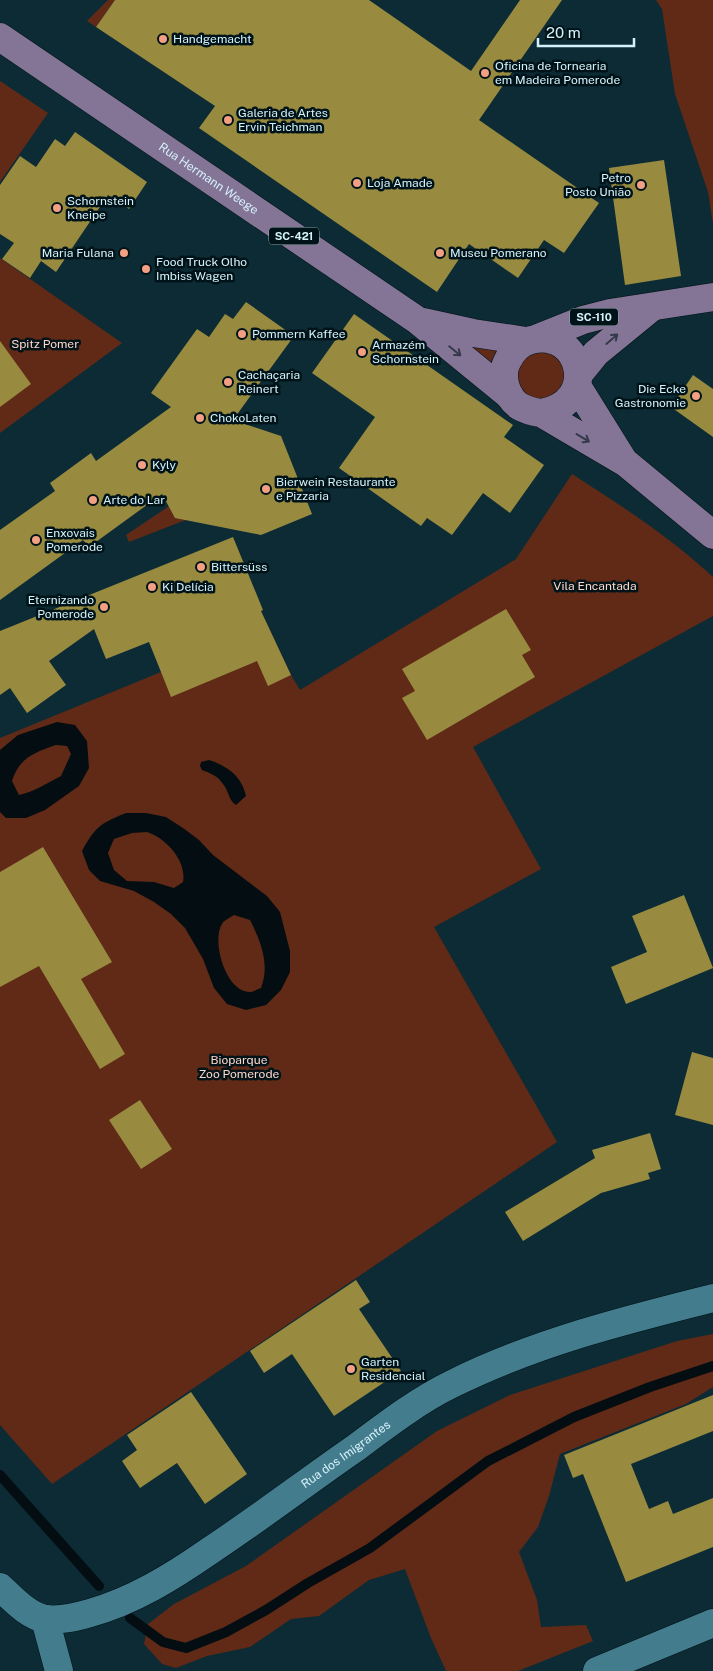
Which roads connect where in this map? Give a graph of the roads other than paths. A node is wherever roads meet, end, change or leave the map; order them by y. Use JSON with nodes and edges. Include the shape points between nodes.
{"nodes":[{"id":1,"x":0,"y":37,"type":"edge"},
{"id":2,"x":713,"y":297,"type":"edge"},
{"id":3,"x":652,"y":307,"type":"junction"},
{"id":4,"x":417,"y":320,"type":"junction"},
{"id":5,"x":532,"y":340,"type":"junction"},
{"id":6,"x":578,"y":380,"type":"junction"},
{"id":7,"x":510,"y":396,"type":"junction"},
{"id":8,"x":541,"y":413,"type":"junction"},
{"id":9,"x":626,"y":463,"type":"junction"},
{"id":10,"x":713,"y":535,"type":"edge"},
{"id":11,"x":713,"y":1298,"type":"edge"},
{"id":12,"x":0,"y":1587,"type":"edge"},
{"id":13,"x":45,"y":1619,"type":"junction"},
{"id":14,"x":713,"y":1623,"type":"edge"},
{"id":15,"x":59,"y":1671,"type":"edge"},
{"id":16,"x":597,"y":1671,"type":"edge"}],
"edges":[{"from":1,"to":4,"type":"main road","name":"Rua Hermann Weege","number":"SC-421"},
{"from":2,"to":3,"type":"main road","number":"SC-110"},
{"from":3,"to":5,"type":"main road","number":"SC-110","via":[[583,320]]},
{"from":6,"to":3,"type":"main road","number":"SC-110","one_way":true,"via":[[596,353]]},
{"from":4,"to":5,"type":"main road","name":"Rua Hermann Weege","number":"SC-421","via":[[473,333]]},
{"from":4,"to":7,"type":"main road","name":"Rua Hermann Weege","number":"SC-421","one_way":true},
{"from":5,"to":6,"type":"main road","via":[[551,339],[562,344],[576,362]]},
{"from":5,"to":7,"type":"main road","via":[[517,347],[505,365],[505,386]]},
{"from":6,"to":8,"type":"main road","via":[[572,396],[563,405]]},
{"from":6,"to":9,"type":"main road"},
{"from":7,"to":8,"type":"main road","via":[[518,406]]},
{"from":8,"to":9,"type":"main road","one_way":true},
{"from":9,"to":10,"type":"main road"},
{"from":11,"to":13,"type":"street","name":"Rua dos Imigrantes","via":[[569,1338],[502,1361],[450,1385],[396,1418],[235,1534],[149,1589],[108,1608],[72,1618]]},
{"from":12,"to":13,"type":"street","name":"Rua dos Imigrantes","via":[[26,1611]]},
{"from":13,"to":15,"type":"street"},
{"from":14,"to":16,"type":"street"}]}
